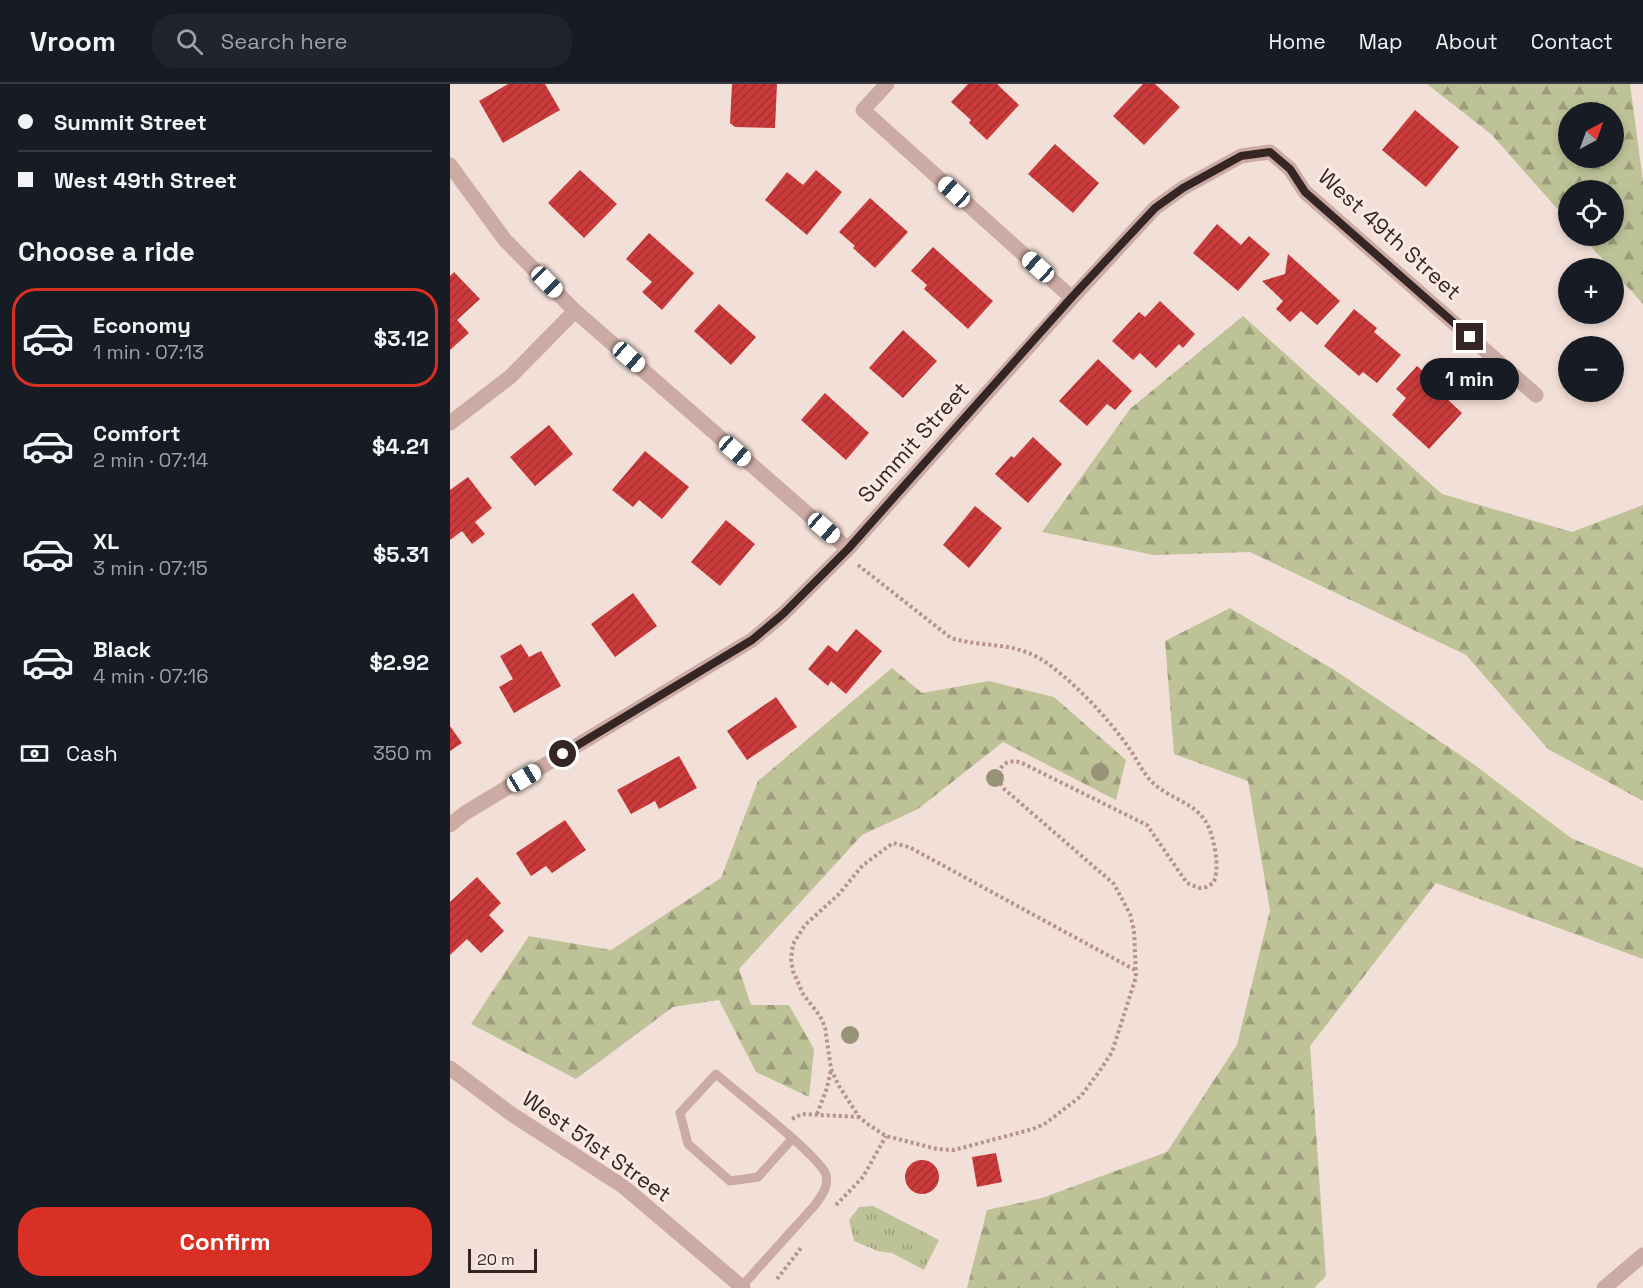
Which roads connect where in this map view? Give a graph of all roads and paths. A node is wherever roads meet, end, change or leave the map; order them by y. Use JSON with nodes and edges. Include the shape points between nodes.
{"nodes":[{"id":1,"x":887,"y":84,"type":"edge"},
{"id":2,"x":1270,"y":152,"type":"joint"},
{"id":3,"x":450,"y":165,"type":"edge"},
{"id":4,"x":1072,"y":297,"type":"junction"},
{"id":5,"x":575,"y":310,"type":"junction"},
{"id":6,"x":1536,"y":395,"type":"dead end"},
{"id":7,"x":450,"y":423,"type":"edge"},
{"id":8,"x":851,"y":555,"type":"junction"},
{"id":9,"x":450,"y":825,"type":"edge"},
{"id":10,"x":1136,"y":970,"type":"junction"},
{"id":11,"x":450,"y":1068,"type":"edge"},
{"id":12,"x":831,"y":1069,"type":"junction"},
{"id":13,"x":817,"y":1114,"type":"junction"},
{"id":14,"x":860,"y":1117,"type":"junction"},
{"id":15,"x":782,"y":1131,"type":"junction"},
{"id":16,"x":792,"y":1139,"type":"junction"},
{"id":17,"x":1643,"y":1255,"type":"edge"},
{"id":18,"x":743,"y":1287,"type":"edge"},
{"id":19,"x":1604,"y":1288,"type":"edge"}],
"edges":[{"from":1,"to":4,"type":"street","via":[[863,110]]},
{"from":2,"to":4,"type":"street","name":"Summit Street","via":[[1241,156],[1155,208]]},
{"from":2,"to":6,"type":"street","name":"West 49th Street","via":[[1290,169],[1305,192]]},
{"from":3,"to":5,"type":"street","via":[[505,240]]},
{"from":4,"to":8,"type":"street","name":"Summit Street"},
{"from":5,"to":7,"type":"street","via":[[510,377]]},
{"from":5,"to":8,"type":"street"},
{"from":8,"to":9,"type":"street","name":"Summit Street","via":[[752,640]]},
{"from":8,"to":10,"type":"path","via":[[951,638],[1021,649],[1055,670],[1106,721],[1151,781],[1187,804],[1207,823],[1218,870],[1213,883],[1199,888],[1181,877],[1147,825],[1020,762],[1005,762],[1000,768],[998,775],[1003,788],[1114,884],[1130,914]]},
{"from":10,"to":12,"type":"path","via":[[894,843],[863,864],[793,944],[793,971],[825,1027]]},
{"from":10,"to":14,"type":"path","via":[[1112,1052],[1081,1096],[1046,1123],[954,1150],[886,1136]]},
{"from":11,"to":18,"type":"street","name":"West 51st Street","via":[[502,1108],[624,1187]]},
{"from":12,"to":13,"type":"path"},
{"from":12,"to":14,"type":"path"},
{"from":13,"to":14,"type":"path"},
{"from":13,"to":15,"type":"path","via":[[794,1117]]},
{"from":15,"to":16,"type":"lane"},
{"from":15,"to":16,"type":"lane","via":[[716,1074],[680,1113],[688,1144],[730,1181],[758,1177]]},
{"from":16,"to":18,"type":"lane","via":[[822,1168],[827,1183],[815,1205]]},
{"from":17,"to":19,"type":"street"}]}
